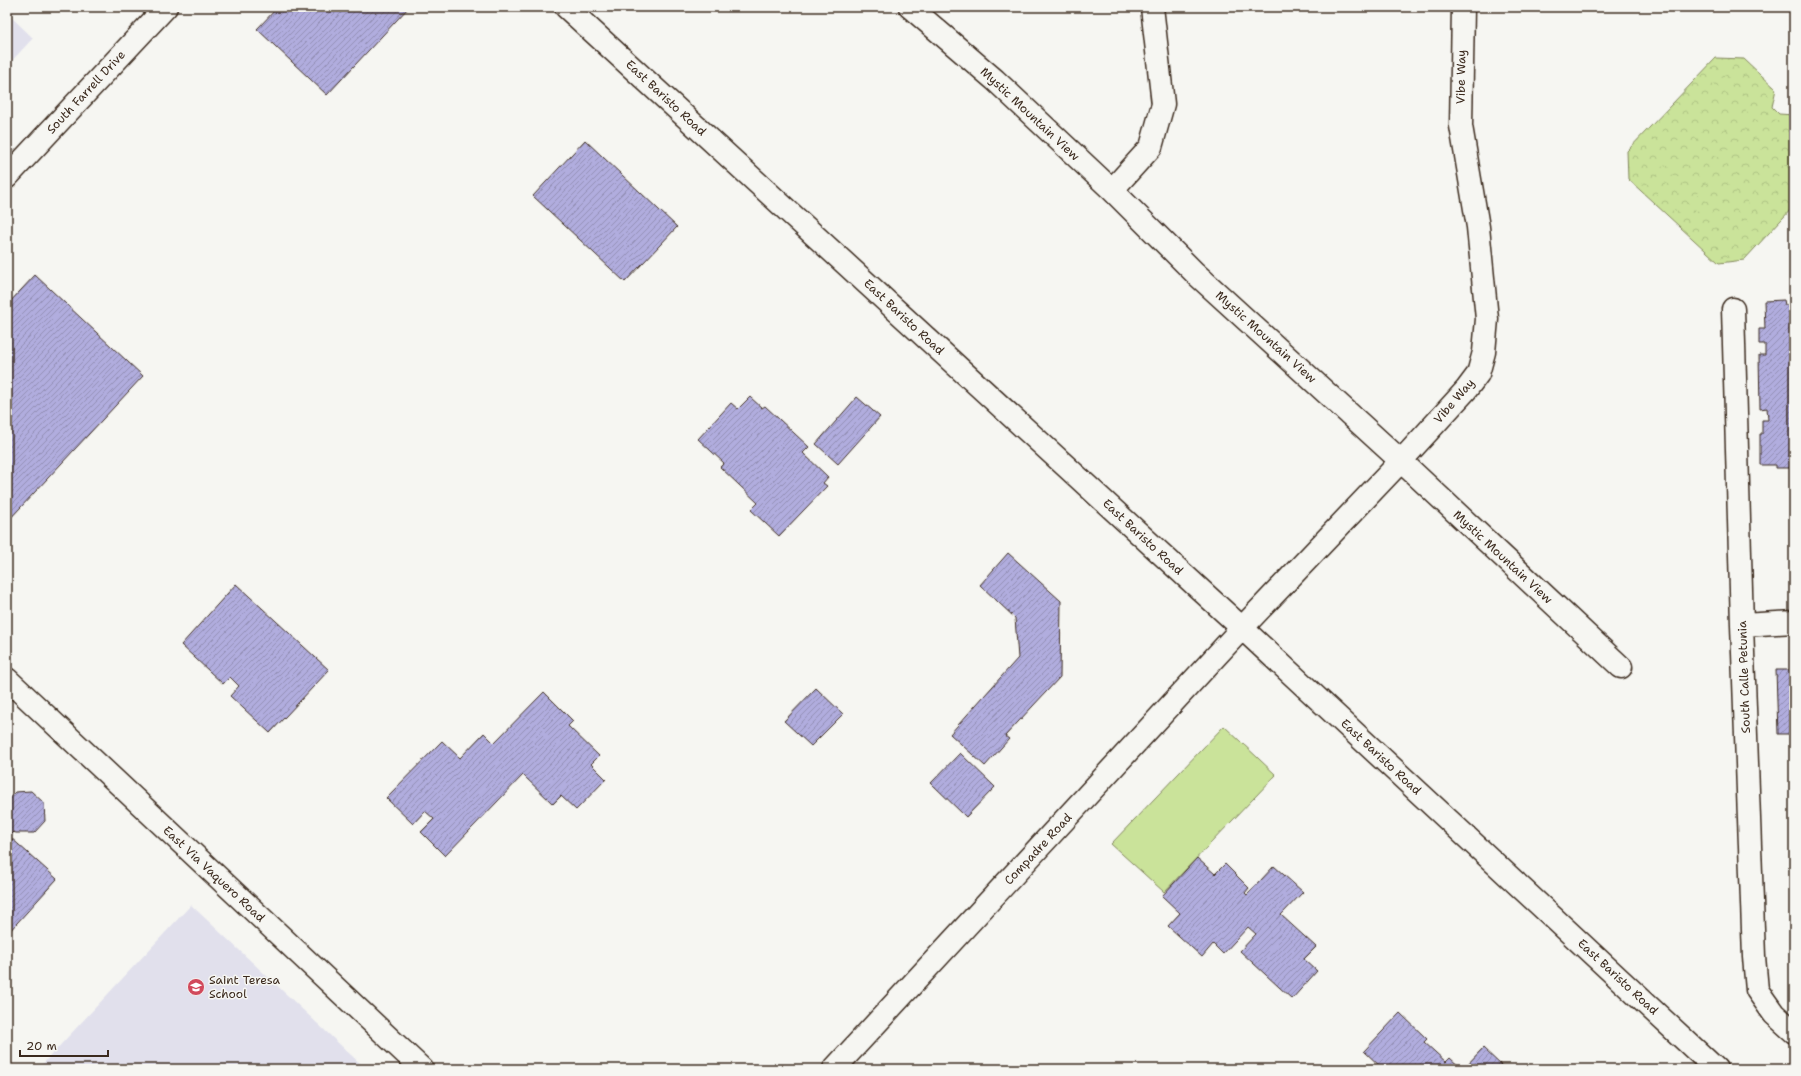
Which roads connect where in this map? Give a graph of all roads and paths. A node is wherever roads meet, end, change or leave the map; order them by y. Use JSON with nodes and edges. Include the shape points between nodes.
{"nodes":[{"id":1,"x":166,"y":7,"type":"edge"},
{"id":2,"x":566,"y":7,"type":"edge"},
{"id":3,"x":910,"y":7,"type":"edge"},
{"id":4,"x":1152,"y":7,"type":"edge"},
{"id":5,"x":1463,"y":7,"type":"edge"},
{"id":6,"x":7,"y":177,"type":"edge"},
{"id":7,"x":1112,"y":190,"type":"junction"},
{"id":8,"x":1734,"y":308,"type":"dead end"},
{"id":9,"x":1401,"y":460,"type":"junction"},
{"id":10,"x":1794,"y":622,"type":"edge"},
{"id":11,"x":1742,"y":625,"type":"junction"},
{"id":12,"x":1242,"y":628,"type":"junction"},
{"id":13,"x":1621,"y":667,"type":"dead end"},
{"id":14,"x":7,"y":679,"type":"edge"},
{"id":15,"x":1794,"y":1032,"type":"edge"},
{"id":16,"x":422,"y":1069,"type":"edge"},
{"id":17,"x":834,"y":1069,"type":"edge"},
{"id":18,"x":1716,"y":1069,"type":"edge"}],
"edges":[{"from":1,"to":6,"type":"street","name":"South Farrell Drive"},
{"from":2,"to":12,"type":"street","name":"East Baristo Road"},
{"from":3,"to":7,"type":"street","name":"Mystic Mountain View","via":[[995,80]]},
{"from":4,"to":7,"type":"street","via":[[1163,104],[1151,147]]},
{"from":5,"to":9,"type":"street","name":"Vibe Way","via":[[1461,126],[1478,227],[1486,296],[1488,319],[1484,352],[1478,374],[1466,390]]},
{"from":7,"to":9,"type":"street","name":"Mystic Mountain View","via":[[1195,273]]},
{"from":8,"to":11,"type":"street","name":"South Calle Petunia"},
{"from":9,"to":12,"type":"street","name":"Vibe Way"},
{"from":9,"to":13,"type":"street","name":"Mystic Mountain View"},
{"from":10,"to":11,"type":"street"},
{"from":11,"to":15,"type":"street","name":"South Calle Petunia","via":[[1754,957],[1758,990],[1774,1014]]},
{"from":12,"to":17,"type":"street","name":"Compadre Road"},
{"from":12,"to":18,"type":"street","name":"East Baristo Road"},
{"from":14,"to":16,"type":"street","name":"East Via Vaquero Road"}]}
